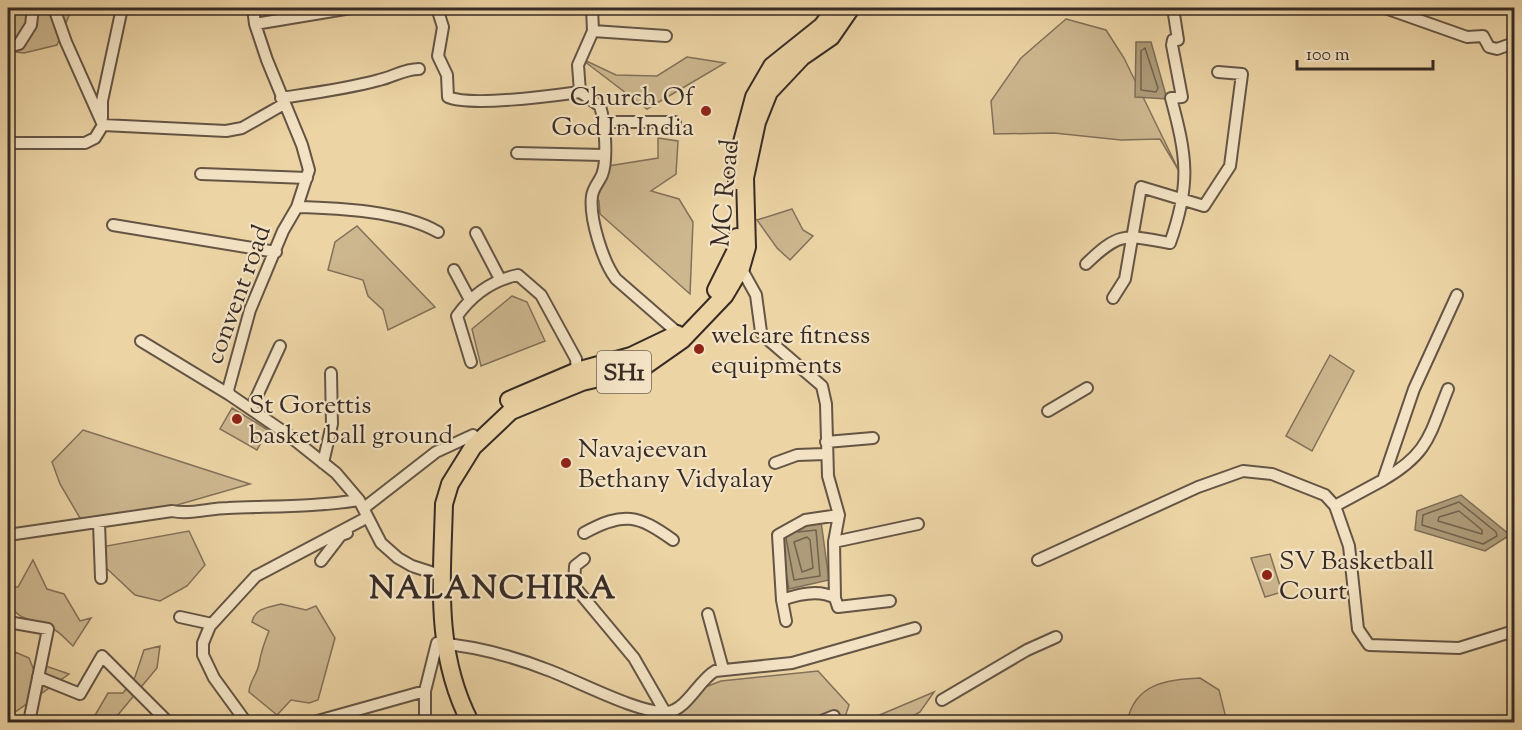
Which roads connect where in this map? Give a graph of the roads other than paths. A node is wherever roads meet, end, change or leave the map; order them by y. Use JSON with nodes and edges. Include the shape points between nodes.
{"nodes":[{"id":1,"x":33,"y":8,"type":"edge"},
{"id":2,"x":54,"y":8,"type":"edge"},
{"id":3,"x":122,"y":8,"type":"edge"},
{"id":4,"x":253,"y":8,"type":"edge"},
{"id":5,"x":351,"y":8,"type":"edge"},
{"id":6,"x":438,"y":8,"type":"edge"},
{"id":7,"x":592,"y":8,"type":"edge"},
{"id":8,"x":836,"y":8,"type":"edge"},
{"id":9,"x":851,"y":8,"type":"edge"},
{"id":10,"x":1173,"y":8,"type":"edge"},
{"id":11,"x":1385,"y":8,"type":"edge"},
{"id":12,"x":1403,"y":11,"type":"edge"},
{"id":13,"x":255,"y":24,"type":"junction"},
{"id":14,"x":593,"y":32,"type":"junction"},
{"id":15,"x":666,"y":36,"type":"dead end"},
{"id":16,"x":1515,"y":43,"type":"edge"},
{"id":17,"x":8,"y":47,"type":"edge"},
{"id":18,"x":419,"y":69,"type":"dead end"},
{"id":19,"x":1218,"y":72,"type":"dead end"},
{"id":20,"x":580,"y":92,"type":"junction"},
{"id":21,"x":282,"y":101,"type":"junction"},
{"id":22,"x":604,"y":122,"type":"junction"},
{"id":23,"x":675,"y":122,"type":"dead end"},
{"id":24,"x":103,"y":125,"type":"junction"},
{"id":25,"x":8,"y":143,"type":"edge"},
{"id":26,"x":517,"y":153,"type":"dead end"},
{"id":27,"x":603,"y":155,"type":"junction"},
{"id":28,"x":201,"y":174,"type":"dead end"},
{"id":29,"x":307,"y":178,"type":"junction"},
{"id":30,"x":1182,"y":202,"type":"junction"},
{"id":31,"x":297,"y":207,"type":"junction"},
{"id":32,"x":113,"y":225,"type":"dead end"},
{"id":33,"x":438,"y":231,"type":"dead end"},
{"id":34,"x":476,"y":233,"type":"dead end"},
{"id":35,"x":1132,"y":238,"type":"junction"},
{"id":36,"x":276,"y":252,"type":"junction"},
{"id":37,"x":1086,"y":264,"type":"dead end"},
{"id":38,"x":741,"y":267,"type":"junction"},
{"id":39,"x":454,"y":270,"type":"dead end"},
{"id":40,"x":500,"y":279,"type":"junction"},
{"id":41,"x":1457,"y":295,"type":"dead end"},
{"id":42,"x":1113,"y":298,"type":"dead end"},
{"id":43,"x":470,"y":300,"type":"junction"},
{"id":44,"x":678,"y":333,"type":"junction"},
{"id":45,"x":141,"y":341,"type":"dead end"},
{"id":46,"x":280,"y":346,"type":"dead end"},
{"id":47,"x":471,"y":362,"type":"dead end"},
{"id":48,"x":577,"y":371,"type":"junction"},
{"id":49,"x":331,"y":373,"type":"dead end"},
{"id":50,"x":1087,"y":388,"type":"dead end"},
{"id":51,"x":1448,"y":389,"type":"dead end"},
{"id":52,"x":230,"y":395,"type":"junction"},
{"id":53,"x":251,"y":409,"type":"junction"},
{"id":54,"x":1048,"y":411,"type":"dead end"},
{"id":55,"x":472,"y":435,"type":"junction"},
{"id":56,"x":873,"y":438,"type":"dead end"},
{"id":57,"x":826,"y":442,"type":"junction"},
{"id":58,"x":825,"y":454,"type":"junction"},
{"id":59,"x":323,"y":463,"type":"junction"},
{"id":60,"x":775,"y":464,"type":"dead end"},
{"id":61,"x":1383,"y":480,"type":"junction"},
{"id":62,"x":1335,"y":506,"type":"junction"},
{"id":63,"x":364,"y":512,"type":"junction"},
{"id":64,"x":839,"y":515,"type":"junction"},
{"id":65,"x":99,"y":523,"type":"junction"},
{"id":66,"x":918,"y":524,"type":"dead end"},
{"id":67,"x":585,"y":533,"type":"dead end"},
{"id":68,"x":8,"y":535,"type":"edge"},
{"id":69,"x":673,"y":540,"type":"dead end"},
{"id":70,"x":834,"y":542,"type":"junction"},
{"id":71,"x":584,"y":559,"type":"dead end"},
{"id":72,"x":1038,"y":560,"type":"dead end"},
{"id":73,"x":321,"y":561,"type":"dead end"},
{"id":74,"x":438,"y":574,"type":"junction"},
{"id":75,"x":101,"y":578,"type":"dead end"},
{"id":76,"x":835,"y":598,"type":"junction"},
{"id":77,"x":782,"y":600,"type":"junction"},
{"id":78,"x":890,"y":601,"type":"dead end"},
{"id":79,"x":708,"y":614,"type":"dead end"},
{"id":80,"x":180,"y":617,"type":"dead end"},
{"id":81,"x":786,"y":621,"type":"dead end"},
{"id":82,"x":8,"y":622,"type":"edge"},
{"id":83,"x":211,"y":625,"type":"junction"},
{"id":84,"x":915,"y":628,"type":"dead end"},
{"id":85,"x":1515,"y":631,"type":"edge"},
{"id":86,"x":1056,"y":637,"type":"dead end"},
{"id":87,"x":440,"y":644,"type":"junction"},
{"id":88,"x":723,"y":669,"type":"junction"},
{"id":89,"x":38,"y":677,"type":"junction"},
{"id":90,"x":425,"y":692,"type":"junction"},
{"id":91,"x":942,"y":700,"type":"dead end"},
{"id":92,"x":665,"y":712,"type":"junction"},
{"id":93,"x":834,"y":716,"type":"dead end"},
{"id":94,"x":246,"y":722,"type":"edge"},
{"id":95,"x":29,"y":723,"type":"edge"},
{"id":96,"x":168,"y":723,"type":"edge"},
{"id":97,"x":267,"y":723,"type":"edge"},
{"id":98,"x":314,"y":723,"type":"edge"},
{"id":99,"x":425,"y":723,"type":"edge"},
{"id":100,"x":459,"y":723,"type":"edge"},
{"id":101,"x":470,"y":723,"type":"edge"},
{"id":102,"x":819,"y":723,"type":"edge"}],
"edges":[{"from":1,"to":17,"type":"street","via":[[31,25],[20,44]]},
{"from":2,"to":24,"type":"street"},
{"from":3,"to":24,"type":"street","via":[[102,101]]},
{"from":4,"to":13,"type":"street","name":"convent road"},
{"from":5,"to":13,"type":"street"},
{"from":6,"to":20,"type":"street","via":[[443,27],[438,56],[447,75],[448,97],[461,102]]},
{"from":7,"to":14,"type":"street"},
{"from":8,"to":44,"type":"main road","name":"MC Road","number":"SH1","via":[[822,26],[772,66],[754,97],[738,157],[737,248],[714,295]]},
{"from":9,"to":38,"type":"main road","name":"MC Road","number":"SH1","via":[[831,38],[802,57],[769,92],[757,122],[746,178],[747,247]]},
{"from":10,"to":30,"type":"street","via":[[1178,40],[1173,40],[1172,45],[1182,97],[1171,98],[1186,172]]},
{"from":11,"to":12,"type":"street"},
{"from":12,"to":16,"type":"street","via":[[1467,37],[1483,36],[1489,47],[1497,49]]},
{"from":13,"to":21,"type":"street","name":"convent road"},
{"from":14,"to":15,"type":"street"},
{"from":14,"to":20,"type":"street","via":[[578,65]]},
{"from":18,"to":21,"type":"street"},
{"from":19,"to":30,"type":"street","via":[[1242,74],[1230,166],[1204,206]]},
{"from":20,"to":22,"type":"street","via":[[600,106]]},
{"from":21,"to":24,"type":"street","via":[[242,128],[226,131]]},
{"from":21,"to":29,"type":"street","name":"convent road","via":[[307,159]]},
{"from":22,"to":23,"type":"street"},
{"from":22,"to":27,"type":"street"},
{"from":24,"to":25,"type":"street","via":[[95,138],[85,142]]},
{"from":26,"to":27,"type":"street"},
{"from":27,"to":44,"type":"street","via":[[603,174],[591,198],[608,269]]},
{"from":28,"to":29,"type":"street"},
{"from":29,"to":31,"type":"street","name":"convent road"},
{"from":30,"to":35,"type":"street","via":[[1170,243]]},
{"from":30,"to":35,"type":"street","via":[[1141,187]]},
{"from":31,"to":33,"type":"street","via":[[376,214],[423,223]]},
{"from":31,"to":36,"type":"street","name":"convent road"},
{"from":32,"to":36,"type":"street"},
{"from":34,"to":40,"type":"street"},
{"from":35,"to":37,"type":"street","via":[[1116,238]]},
{"from":35,"to":42,"type":"street","via":[[1125,279]]},
{"from":36,"to":52,"type":"street","name":"convent road","via":[[250,310],[228,385]]},
{"from":38,"to":57,"type":"street","via":[[756,295],[761,332],[822,386]]},
{"from":38,"to":74,"type":"main road","name":"MC Road","number":"SH1","via":[[725,295],[690,332],[642,368],[582,382],[511,411],[480,439],[450,484],[444,504]]},
{"from":39,"to":43,"type":"street"},
{"from":40,"to":43,"type":"street"},
{"from":40,"to":48,"type":"street","via":[[518,275],[541,295],[576,359]]},
{"from":41,"to":61,"type":"street","via":[[1414,389]]},
{"from":43,"to":47,"type":"street","via":[[457,316]]},
{"from":44,"to":48,"type":"main road","name":"MC Road","number":"SH1","via":[[631,356]]},
{"from":45,"to":52,"type":"street"},
{"from":46,"to":53,"type":"street"},
{"from":48,"to":55,"type":"main road","name":"MC Road","number":"SH1","via":[[507,401]]},
{"from":49,"to":59,"type":"street","via":[[332,424]]},
{"from":50,"to":54,"type":"street"},
{"from":51,"to":61,"type":"street","via":[[1425,447],[1407,466]]},
{"from":52,"to":53,"type":"street","name":"convent road"},
{"from":53,"to":59,"type":"street","name":"convent road"},
{"from":55,"to":63,"type":"street","via":[[436,452]]},
{"from":55,"to":74,"type":"main road","name":"MC Road","number":"SH1","via":[[457,453],[433,506]]},
{"from":56,"to":57,"type":"street"},
{"from":57,"to":58,"type":"street"},
{"from":58,"to":60,"type":"street","via":[[796,455]]},
{"from":58,"to":64,"type":"street"},
{"from":59,"to":63,"type":"street","name":"convent road","via":[[336,473]]},
{"from":61,"to":62,"type":"street"},
{"from":62,"to":72,"type":"street","via":[[1324,495],[1272,474],[1242,471],[1198,486]]},
{"from":62,"to":85,"type":"street","via":[[1349,546],[1358,629],[1369,645],[1459,648]]},
{"from":63,"to":65,"type":"street","via":[[324,506],[226,508],[172,511]]},
{"from":63,"to":73,"type":"street"},
{"from":63,"to":74,"type":"street","name":"convent road","via":[[381,543],[398,558]]},
{"from":63,"to":83,"type":"street","via":[[256,576]]},
{"from":64,"to":70,"type":"street"},
{"from":64,"to":77,"type":"street","via":[[805,520],[778,535]]},
{"from":65,"to":68,"type":"street"},
{"from":65,"to":75,"type":"street"},
{"from":66,"to":70,"type":"street"},
{"from":67,"to":69,"type":"street","via":[[627,517],[641,519]]},
{"from":70,"to":76,"type":"street"},
{"from":71,"to":92,"type":"street","via":[[575,566],[573,586],[633,658]]},
{"from":74,"to":87,"type":"main road","name":"MC Road","number":"SH1"},
{"from":76,"to":77,"type":"street","via":[[826,593]]},
{"from":76,"to":78,"type":"street","via":[[838,607]]},
{"from":77,"to":81,"type":"street"},
{"from":79,"to":88,"type":"street"},
{"from":80,"to":83,"type":"street"},
{"from":82,"to":89,"type":"street","via":[[48,629]]},
{"from":83,"to":94,"type":"street","via":[[202,655]]},
{"from":84,"to":88,"type":"street","via":[[792,663]]},
{"from":86,"to":91,"type":"street"},
{"from":87,"to":90,"type":"street"},
{"from":87,"to":92,"type":"street","via":[[489,651]]},
{"from":87,"to":100,"type":"main road","name":"MC Road","number":"SH1","via":[[439,659]]},
{"from":87,"to":101,"type":"main road","name":"MC Road","number":"SH1"},
{"from":88,"to":92,"type":"street","via":[[706,677],[676,709]]},
{"from":89,"to":95,"type":"street"},
{"from":89,"to":96,"type":"street","via":[[80,694],[102,656]]},
{"from":90,"to":98,"type":"street"},
{"from":90,"to":99,"type":"street"},
{"from":93,"to":102,"type":"street"},
{"from":94,"to":97,"type":"street"}]}
